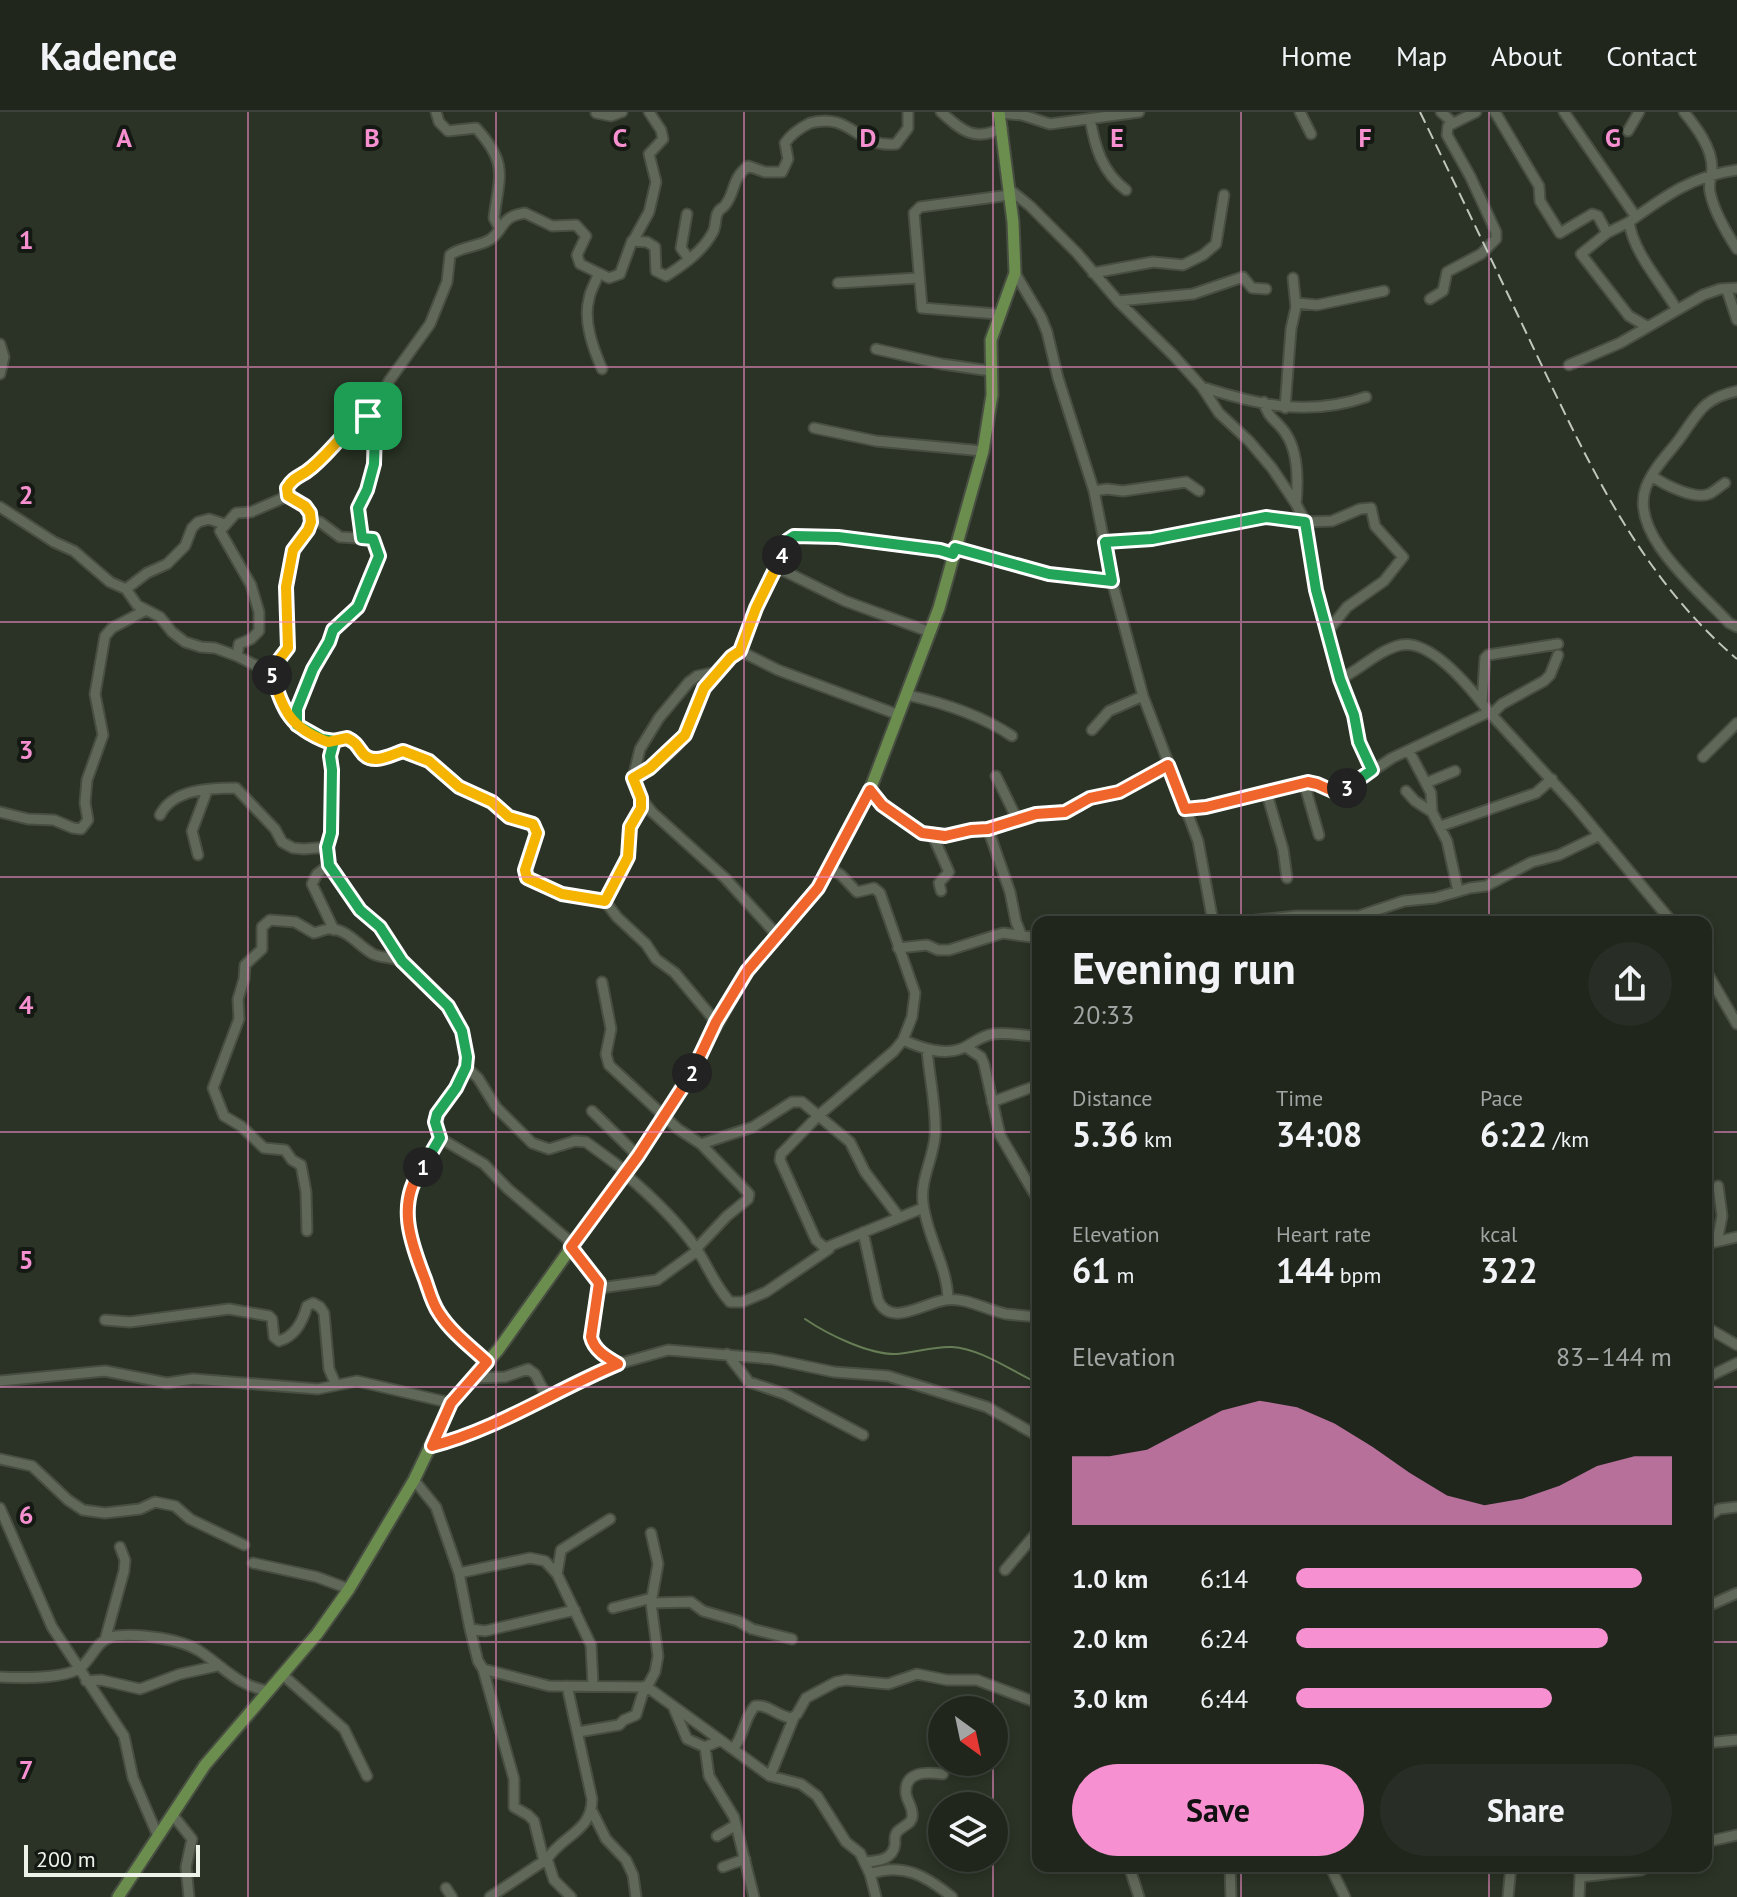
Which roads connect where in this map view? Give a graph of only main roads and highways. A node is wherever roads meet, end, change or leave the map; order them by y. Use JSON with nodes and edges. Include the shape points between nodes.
{"nodes":[{"id":1,"x":1000,"y":112,"type":"edge"},
{"id":2,"x":118,"y":1897,"type":"edge"}],
"edges":[{"from":1,"to":2,"type":"main road","via":[[1015,273],[991,340],[990,414],[983,451],[930,632],[870,790],[830,868],[799,914],[747,971],[638,1156],[451,1403],[414,1480],[349,1589],[205,1765]]}]}
